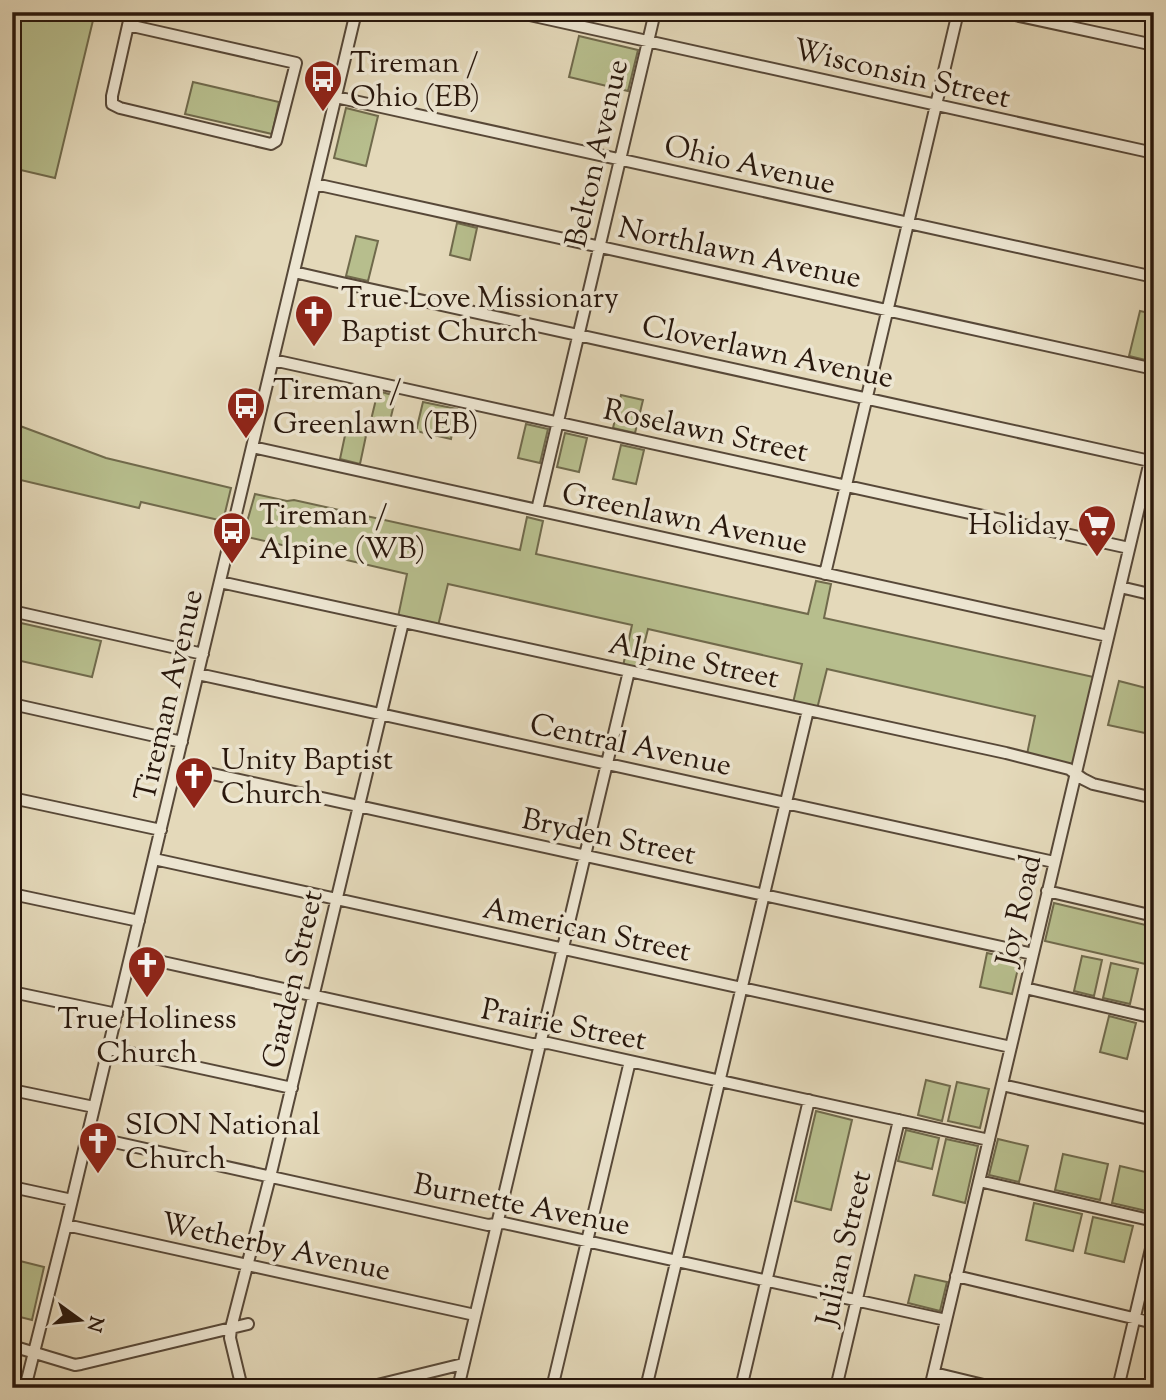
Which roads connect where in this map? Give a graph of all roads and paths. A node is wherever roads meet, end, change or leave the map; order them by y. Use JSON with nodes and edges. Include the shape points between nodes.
{"nodes":[{"id":1,"x":131,"y":12,"type":"edge"},
{"id":2,"x":356,"y":12,"type":"edge"},
{"id":3,"x":516,"y":12,"type":"edge"},
{"id":4,"x":655,"y":12,"type":"edge"},
{"id":5,"x":958,"y":12,"type":"edge"},
{"id":6,"x":1001,"y":12,"type":"edge"},
{"id":7,"x":128,"y":25,"type":"junction"},
{"id":8,"x":648,"y":41,"type":"junction"},
{"id":9,"x":1154,"y":45,"type":"edge"},
{"id":10,"x":336,"y":97,"type":"junction"},
{"id":11,"x":936,"y":106,"type":"junction"},
{"id":12,"x":1154,"y":153,"type":"edge"},
{"id":13,"x":619,"y":160,"type":"junction"},
{"id":14,"x":315,"y":184,"type":"junction"},
{"id":15,"x":908,"y":224,"type":"junction"},
{"id":16,"x":599,"y":246,"type":"junction"},
{"id":17,"x":294,"y":272,"type":"junction"},
{"id":18,"x":1154,"y":278,"type":"edge"},
{"id":19,"x":888,"y":310,"type":"junction"},
{"id":20,"x":579,"y":334,"type":"junction"},
{"id":21,"x":273,"y":360,"type":"junction"},
{"id":22,"x":1154,"y":369,"type":"edge"},
{"id":23,"x":867,"y":398,"type":"junction"},
{"id":24,"x":558,"y":422,"type":"junction"},
{"id":25,"x":1154,"y":444,"type":"edge"},
{"id":26,"x":252,"y":447,"type":"junction"},
{"id":27,"x":1150,"y":460,"type":"junction"},
{"id":28,"x":846,"y":486,"type":"junction"},
{"id":29,"x":1149,"y":486,"type":"edge"},
{"id":30,"x":537,"y":510,"type":"junction"},
{"id":31,"x":1129,"y":548,"type":"junction"},
{"id":32,"x":825,"y":574,"type":"junction"},
{"id":33,"x":220,"y":582,"type":"junction"},
{"id":34,"x":1120,"y":587,"type":"junction"},
{"id":35,"x":1154,"y":595,"type":"edge"},
{"id":36,"x":12,"y":611,"type":"edge"},
{"id":37,"x":403,"y":622,"type":"junction"},
{"id":38,"x":1108,"y":636,"type":"junction"},
{"id":39,"x":203,"y":654,"type":"junction"},
{"id":40,"x":629,"y":671,"type":"junction"},
{"id":41,"x":198,"y":674,"type":"junction"},
{"id":42,"x":12,"y":704,"type":"edge"},
{"id":43,"x":808,"y":710,"type":"junction"},
{"id":44,"x":381,"y":714,"type":"junction"},
{"id":45,"x":182,"y":742,"type":"junction"},
{"id":46,"x":607,"y":764,"type":"junction"},
{"id":47,"x":176,"y":766,"type":"junction"},
{"id":48,"x":1075,"y":774,"type":"junction"},
{"id":49,"x":12,"y":798,"type":"edge"},
{"id":50,"x":1154,"y":798,"type":"edge"},
{"id":51,"x":786,"y":803,"type":"junction"},
{"id":52,"x":359,"y":807,"type":"junction"},
{"id":53,"x":161,"y":830,"type":"junction"},
{"id":54,"x":584,"y":856,"type":"junction"},
{"id":55,"x":154,"y":859,"type":"junction"},
{"id":56,"x":1054,"y":862,"type":"junction"},
{"id":57,"x":1048,"y":891,"type":"junction"},
{"id":58,"x":12,"y":894,"type":"edge"},
{"id":59,"x":764,"y":895,"type":"junction"},
{"id":60,"x":337,"y":899,"type":"junction"},
{"id":61,"x":1154,"y":916,"type":"edge"},
{"id":62,"x":139,"y":922,"type":"junction"},
{"id":63,"x":562,"y":949,"type":"junction"},
{"id":64,"x":1033,"y":954,"type":"junction"},
{"id":65,"x":131,"y":955,"type":"junction"},
{"id":66,"x":742,"y":988,"type":"junction"},
{"id":67,"x":1024,"y":988,"type":"junction"},
{"id":68,"x":12,"y":992,"type":"edge"},
{"id":69,"x":314,"y":996,"type":"junction"},
{"id":70,"x":117,"y":1014,"type":"junction"},
{"id":71,"x":1154,"y":1018,"type":"edge"},
{"id":72,"x":540,"y":1043,"type":"junction"},
{"id":73,"x":1011,"y":1047,"type":"junction"},
{"id":74,"x":108,"y":1048,"type":"junction"},
{"id":75,"x":630,"y":1061,"type":"junction"},
{"id":76,"x":720,"y":1080,"type":"junction"},
{"id":77,"x":1002,"y":1085,"type":"junction"},
{"id":78,"x":292,"y":1088,"type":"junction"},
{"id":79,"x":12,"y":1090,"type":"edge"},
{"id":80,"x":809,"y":1100,"type":"junction"},
{"id":81,"x":94,"y":1107,"type":"junction"},
{"id":82,"x":899,"y":1120,"type":"junction"},
{"id":83,"x":1154,"y":1120,"type":"edge"},
{"id":84,"x":87,"y":1136,"type":"junction"},
{"id":85,"x":989,"y":1140,"type":"junction"},
{"id":86,"x":270,"y":1177,"type":"junction"},
{"id":87,"x":979,"y":1181,"type":"junction"},
{"id":88,"x":12,"y":1187,"type":"edge"},
{"id":89,"x":72,"y":1200,"type":"junction"},
{"id":90,"x":1154,"y":1222,"type":"edge"},
{"id":91,"x":497,"y":1224,"type":"junction"},
{"id":92,"x":66,"y":1225,"type":"junction"},
{"id":93,"x":1154,"y":1236,"type":"edge"},
{"id":94,"x":587,"y":1241,"type":"junction"},
{"id":95,"x":676,"y":1261,"type":"junction"},
{"id":96,"x":247,"y":1265,"type":"junction"},
{"id":97,"x":957,"y":1276,"type":"junction"},
{"id":98,"x":767,"y":1281,"type":"junction"},
{"id":99,"x":856,"y":1300,"type":"junction"},
{"id":100,"x":475,"y":1314,"type":"junction"},
{"id":101,"x":1134,"y":1318,"type":"junction"},
{"id":102,"x":946,"y":1320,"type":"junction"},
{"id":103,"x":1154,"y":1323,"type":"edge"},
{"id":104,"x":248,"y":1324,"type":"dead end"},
{"id":105,"x":231,"y":1328,"type":"junction"},
{"id":106,"x":12,"y":1346,"type":"edge"},
{"id":107,"x":35,"y":1353,"type":"junction"},
{"id":108,"x":463,"y":1364,"type":"junction"},
{"id":109,"x":934,"y":1373,"type":"junction"},
{"id":110,"x":25,"y":1388,"type":"edge"},
{"id":111,"x":242,"y":1388,"type":"edge"},
{"id":112,"x":365,"y":1388,"type":"edge"},
{"id":113,"x":458,"y":1388,"type":"edge"},
{"id":114,"x":552,"y":1388,"type":"edge"},
{"id":115,"x":646,"y":1388,"type":"edge"},
{"id":116,"x":741,"y":1388,"type":"edge"},
{"id":117,"x":836,"y":1388,"type":"edge"},
{"id":118,"x":930,"y":1388,"type":"edge"},
{"id":119,"x":996,"y":1388,"type":"edge"},
{"id":120,"x":1118,"y":1388,"type":"edge"}],
"edges":[{"from":1,"to":7,"type":"street"},
{"from":2,"to":10,"type":"street","name":"Tireman Avenue"},
{"from":3,"to":8,"type":"street","name":"Wisconsin Street"},
{"from":4,"to":8,"type":"street","name":"Belton Avenue"},
{"from":5,"to":11,"type":"street"},
{"from":6,"to":9,"type":"street"},
{"from":7,"to":7,"type":"street","via":[[296,63],[274,144],[112,104]]},
{"from":8,"to":11,"type":"street","name":"Wisconsin Street"},
{"from":8,"to":13,"type":"street","name":"Belton Avenue"},
{"from":10,"to":13,"type":"street","name":"Ohio Avenue"},
{"from":10,"to":14,"type":"street","name":"Tireman Avenue"},
{"from":11,"to":12,"type":"street","name":"Wisconsin Street"},
{"from":11,"to":15,"type":"street"},
{"from":13,"to":15,"type":"street","name":"Ohio Avenue"},
{"from":13,"to":16,"type":"street","name":"Belton Avenue"},
{"from":14,"to":16,"type":"street","name":"Northlawn Avenue"},
{"from":14,"to":17,"type":"street","name":"Tireman Avenue"},
{"from":15,"to":18,"type":"street","name":"Ohio Avenue"},
{"from":15,"to":19,"type":"street"},
{"from":16,"to":19,"type":"street","name":"Northlawn Avenue"},
{"from":16,"to":20,"type":"street","name":"Belton Avenue"},
{"from":17,"to":20,"type":"street","name":"Cloverlawn Avenue"},
{"from":17,"to":21,"type":"street","name":"Tireman Avenue"},
{"from":19,"to":22,"type":"street","name":"Northlawn Avenue"},
{"from":19,"to":23,"type":"street"},
{"from":20,"to":23,"type":"street","name":"Cloverlawn Avenue"},
{"from":20,"to":24,"type":"street","name":"Belton Avenue"},
{"from":21,"to":24,"type":"street","name":"Roselawn Street"},
{"from":21,"to":26,"type":"street","name":"Tireman Avenue"},
{"from":23,"to":27,"type":"street","name":"Cloverlawn Avenue"},
{"from":23,"to":28,"type":"street"},
{"from":24,"to":28,"type":"street","name":"Roselawn Street"},
{"from":24,"to":30,"type":"street","name":"Belton Avenue"},
{"from":25,"to":27,"type":"street","name":"Joy Road"},
{"from":26,"to":30,"type":"street","name":"Greenlawn Avenue"},
{"from":26,"to":33,"type":"street","name":"Tireman Avenue"},
{"from":27,"to":29,"type":"street","name":"Joy Road"},
{"from":28,"to":31,"type":"street","name":"Roselawn Street"},
{"from":28,"to":32,"type":"street"},
{"from":29,"to":31,"type":"street","name":"Joy Road"},
{"from":30,"to":32,"type":"street","name":"Greenlawn Avenue"},
{"from":31,"to":34,"type":"street","name":"Joy Road"},
{"from":32,"to":38,"type":"street","name":"Greenlawn Avenue"},
{"from":33,"to":37,"type":"street","name":"Alpine Street"},
{"from":33,"to":39,"type":"street","name":"Tireman Avenue"},
{"from":34,"to":35,"type":"street"},
{"from":34,"to":38,"type":"street","name":"Joy Road"},
{"from":36,"to":39,"type":"street"},
{"from":37,"to":40,"type":"street","name":"Alpine Street"},
{"from":37,"to":44,"type":"street","name":"Garden Street"},
{"from":38,"to":48,"type":"street","name":"Joy Road"},
{"from":39,"to":41,"type":"street","name":"Tireman Avenue"},
{"from":40,"to":43,"type":"street","name":"Alpine Street"},
{"from":40,"to":46,"type":"street"},
{"from":41,"to":44,"type":"street","name":"Central Avenue"},
{"from":41,"to":45,"type":"street","name":"Tireman Avenue"},
{"from":42,"to":45,"type":"street"},
{"from":43,"to":48,"type":"street","name":"Alpine Street","via":[[1006,753]]},
{"from":43,"to":51,"type":"street"},
{"from":44,"to":46,"type":"street","name":"Central Avenue"},
{"from":44,"to":52,"type":"street","name":"Garden Street"},
{"from":45,"to":47,"type":"street","name":"Tireman Avenue"},
{"from":46,"to":51,"type":"street","name":"Central Avenue"},
{"from":46,"to":54,"type":"street"},
{"from":47,"to":52,"type":"street","name":"Bryden Street"},
{"from":47,"to":53,"type":"street","name":"Tireman Avenue"},
{"from":48,"to":50,"type":"street","name":"Alpine Street","via":[[1093,784]]},
{"from":48,"to":56,"type":"street","name":"Joy Road"},
{"from":49,"to":53,"type":"street"},
{"from":51,"to":56,"type":"street","name":"Central Avenue"},
{"from":51,"to":59,"type":"street"},
{"from":52,"to":54,"type":"street","name":"Bryden Street"},
{"from":52,"to":60,"type":"street","name":"Garden Street"},
{"from":53,"to":55,"type":"street","name":"Tireman Avenue"},
{"from":54,"to":59,"type":"street","name":"Bryden Street"},
{"from":54,"to":63,"type":"street"},
{"from":55,"to":60,"type":"street","name":"American Street"},
{"from":55,"to":62,"type":"street","name":"Tireman Avenue"},
{"from":56,"to":57,"type":"street","name":"Joy Road"},
{"from":57,"to":61,"type":"street"},
{"from":57,"to":64,"type":"street","name":"Joy Road"},
{"from":58,"to":62,"type":"street"},
{"from":59,"to":64,"type":"street","name":"Bryden Street"},
{"from":59,"to":66,"type":"street"},
{"from":60,"to":63,"type":"street","name":"American Street"},
{"from":60,"to":69,"type":"street","name":"Garden Street"},
{"from":62,"to":65,"type":"street","name":"Tireman Avenue"},
{"from":63,"to":66,"type":"street","name":"American Street"},
{"from":63,"to":72,"type":"street"},
{"from":64,"to":67,"type":"street","name":"Joy Road"},
{"from":65,"to":69,"type":"street","name":"Prairie Street"},
{"from":65,"to":70,"type":"street","name":"Tireman Avenue"},
{"from":66,"to":73,"type":"street","name":"American Street"},
{"from":66,"to":76,"type":"street"},
{"from":67,"to":71,"type":"street"},
{"from":67,"to":73,"type":"street","name":"Joy Road"},
{"from":68,"to":70,"type":"street"},
{"from":69,"to":72,"type":"street","name":"Prairie Street"},
{"from":69,"to":78,"type":"street","name":"Garden Street"},
{"from":70,"to":74,"type":"street","name":"Tireman Avenue"},
{"from":72,"to":75,"type":"street","name":"Prairie Street"},
{"from":72,"to":91,"type":"street"},
{"from":73,"to":77,"type":"street","name":"Joy Road"},
{"from":74,"to":78,"type":"street"},
{"from":74,"to":81,"type":"street","name":"Tireman Avenue"},
{"from":75,"to":76,"type":"street","name":"Prairie Street"},
{"from":75,"to":94,"type":"street"},
{"from":76,"to":80,"type":"street","name":"Prairie Street"},
{"from":76,"to":95,"type":"street"},
{"from":77,"to":83,"type":"street"},
{"from":77,"to":85,"type":"street","name":"Joy Road"},
{"from":78,"to":86,"type":"street","name":"Garden Street"},
{"from":79,"to":81,"type":"street"},
{"from":80,"to":82,"type":"street","name":"Prairie Street"},
{"from":80,"to":98,"type":"street"},
{"from":81,"to":84,"type":"street","name":"Tireman Avenue"},
{"from":82,"to":85,"type":"street","name":"Prairie Street"},
{"from":82,"to":99,"type":"street","name":"Julian Street"},
{"from":84,"to":86,"type":"street","name":"Burnette Avenue"},
{"from":84,"to":89,"type":"street","name":"Tireman Avenue"},
{"from":85,"to":87,"type":"street","name":"Joy Road"},
{"from":86,"to":91,"type":"street","name":"Burnette Avenue"},
{"from":86,"to":96,"type":"street","name":"Garden Street"},
{"from":87,"to":90,"type":"street"},
{"from":87,"to":97,"type":"street","name":"Joy Road"},
{"from":88,"to":89,"type":"street"},
{"from":89,"to":92,"type":"street","name":"Tireman Avenue"},
{"from":91,"to":94,"type":"street","name":"Burnette Avenue"},
{"from":91,"to":100,"type":"street"},
{"from":92,"to":96,"type":"street","name":"Wetherby Avenue"},
{"from":92,"to":107,"type":"street","name":"Tireman Avenue"},
{"from":93,"to":101,"type":"street"},
{"from":94,"to":95,"type":"street","name":"Burnette Avenue"},
{"from":94,"to":114,"type":"street"},
{"from":95,"to":98,"type":"street","name":"Burnette Avenue"},
{"from":95,"to":115,"type":"street"},
{"from":96,"to":100,"type":"street","name":"Wetherby Avenue"},
{"from":96,"to":105,"type":"street","name":"Garden Street"},
{"from":97,"to":101,"type":"street"},
{"from":97,"to":102,"type":"street","name":"Joy Road"},
{"from":98,"to":99,"type":"street","name":"Burnette Avenue"},
{"from":98,"to":116,"type":"street"},
{"from":99,"to":102,"type":"street","name":"Burnette Avenue"},
{"from":99,"to":117,"type":"street","name":"Julian Street"},
{"from":100,"to":108,"type":"street"},
{"from":101,"to":103,"type":"street"},
{"from":101,"to":120,"type":"street"},
{"from":102,"to":109,"type":"street","name":"Joy Road"},
{"from":104,"to":105,"type":"street"},
{"from":105,"to":107,"type":"street","via":[[75,1365]]},
{"from":105,"to":111,"type":"street","name":"Garden Street"},
{"from":106,"to":107,"type":"street"},
{"from":107,"to":110,"type":"street","name":"Tireman Avenue"},
{"from":108,"to":112,"type":"street"},
{"from":108,"to":113,"type":"street"},
{"from":109,"to":118,"type":"street","name":"Joy Road"},
{"from":109,"to":119,"type":"street"}]}
